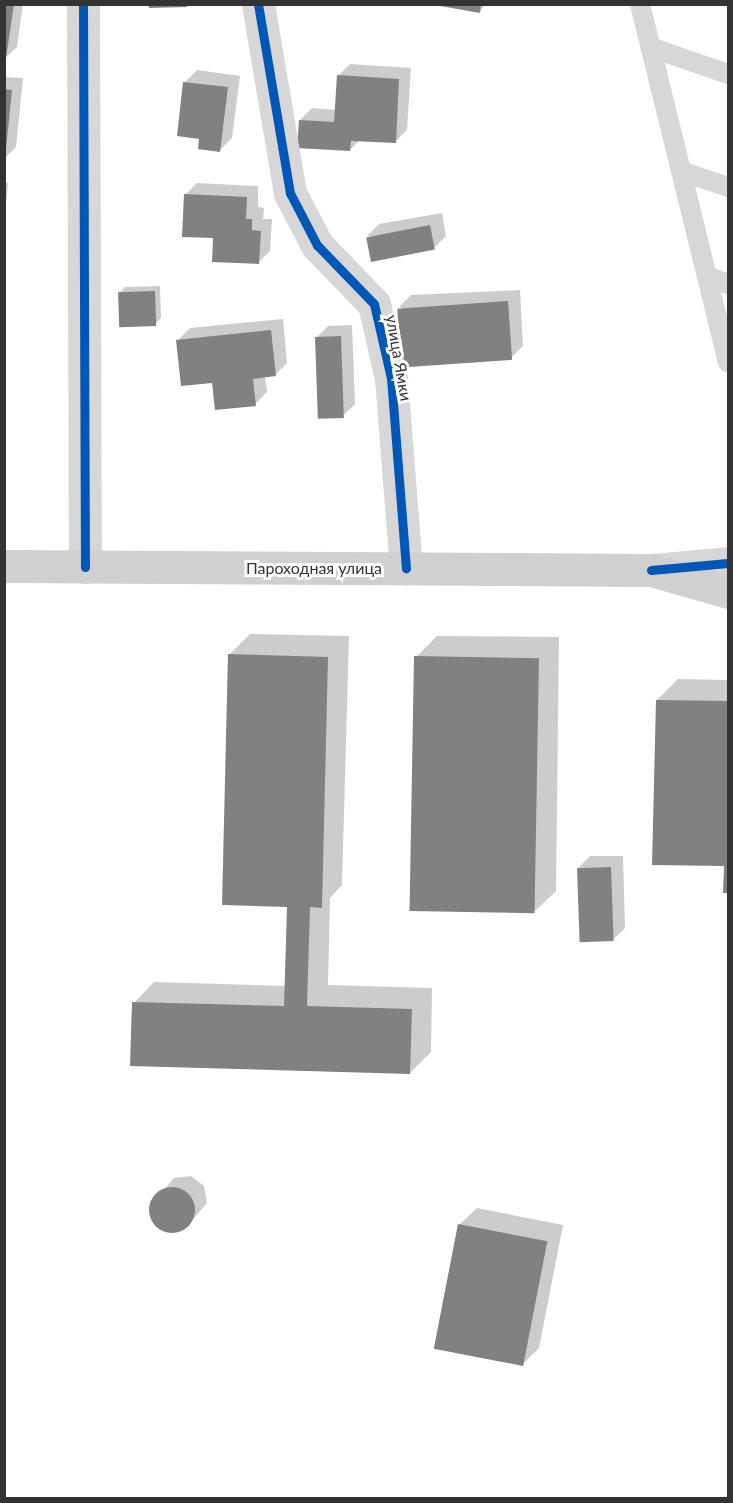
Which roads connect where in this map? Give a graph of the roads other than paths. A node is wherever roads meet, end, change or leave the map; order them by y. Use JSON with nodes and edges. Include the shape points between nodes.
{"nodes":[{"id":1,"x":83,"y":4,"type":"edge"},
{"id":2,"x":258,"y":4,"type":"edge"},
{"id":3,"x":640,"y":4,"type":"edge"},
{"id":4,"x":650,"y":47,"type":"junction"},
{"id":5,"x":729,"y":74,"type":"edge"},
{"id":6,"x":681,"y":171,"type":"junction"},
{"id":7,"x":729,"y":187,"type":"edge"},
{"id":8,"x":707,"y":276,"type":"junction"},
{"id":9,"x":729,"y":284,"type":"edge"},
{"id":10,"x":729,"y":362,"type":"edge"},
{"id":11,"x":729,"y":563,"type":"edge"},
{"id":12,"x":4,"y":566,"type":"edge"},
{"id":13,"x":86,"y":567,"type":"junction"},
{"id":14,"x":406,"y":568,"type":"junction"},
{"id":15,"x":651,"y":570,"type":"junction"},
{"id":16,"x":729,"y":592,"type":"edge"}],
"edges":[{"from":1,"to":13,"type":"street"},
{"from":2,"to":14,"type":"street","name":"улица Ямки","via":[[290,193],[317,245],[374,304],[391,378]]},
{"from":3,"to":4,"type":"lane"},
{"from":4,"to":5,"type":"lane"},
{"from":4,"to":6,"type":"lane"},
{"from":6,"to":7,"type":"lane"},
{"from":6,"to":8,"type":"lane"},
{"from":8,"to":9,"type":"lane"},
{"from":8,"to":10,"type":"lane"},
{"from":11,"to":15,"type":"street"},
{"from":12,"to":13,"type":"main road","name":"Пароходная улица"},
{"from":13,"to":14,"type":"main road","name":"Пароходная улица"},
{"from":14,"to":15,"type":"main road","name":"Пароходная улица"},
{"from":15,"to":16,"type":"main road","name":"Пароходная улица"}]}
